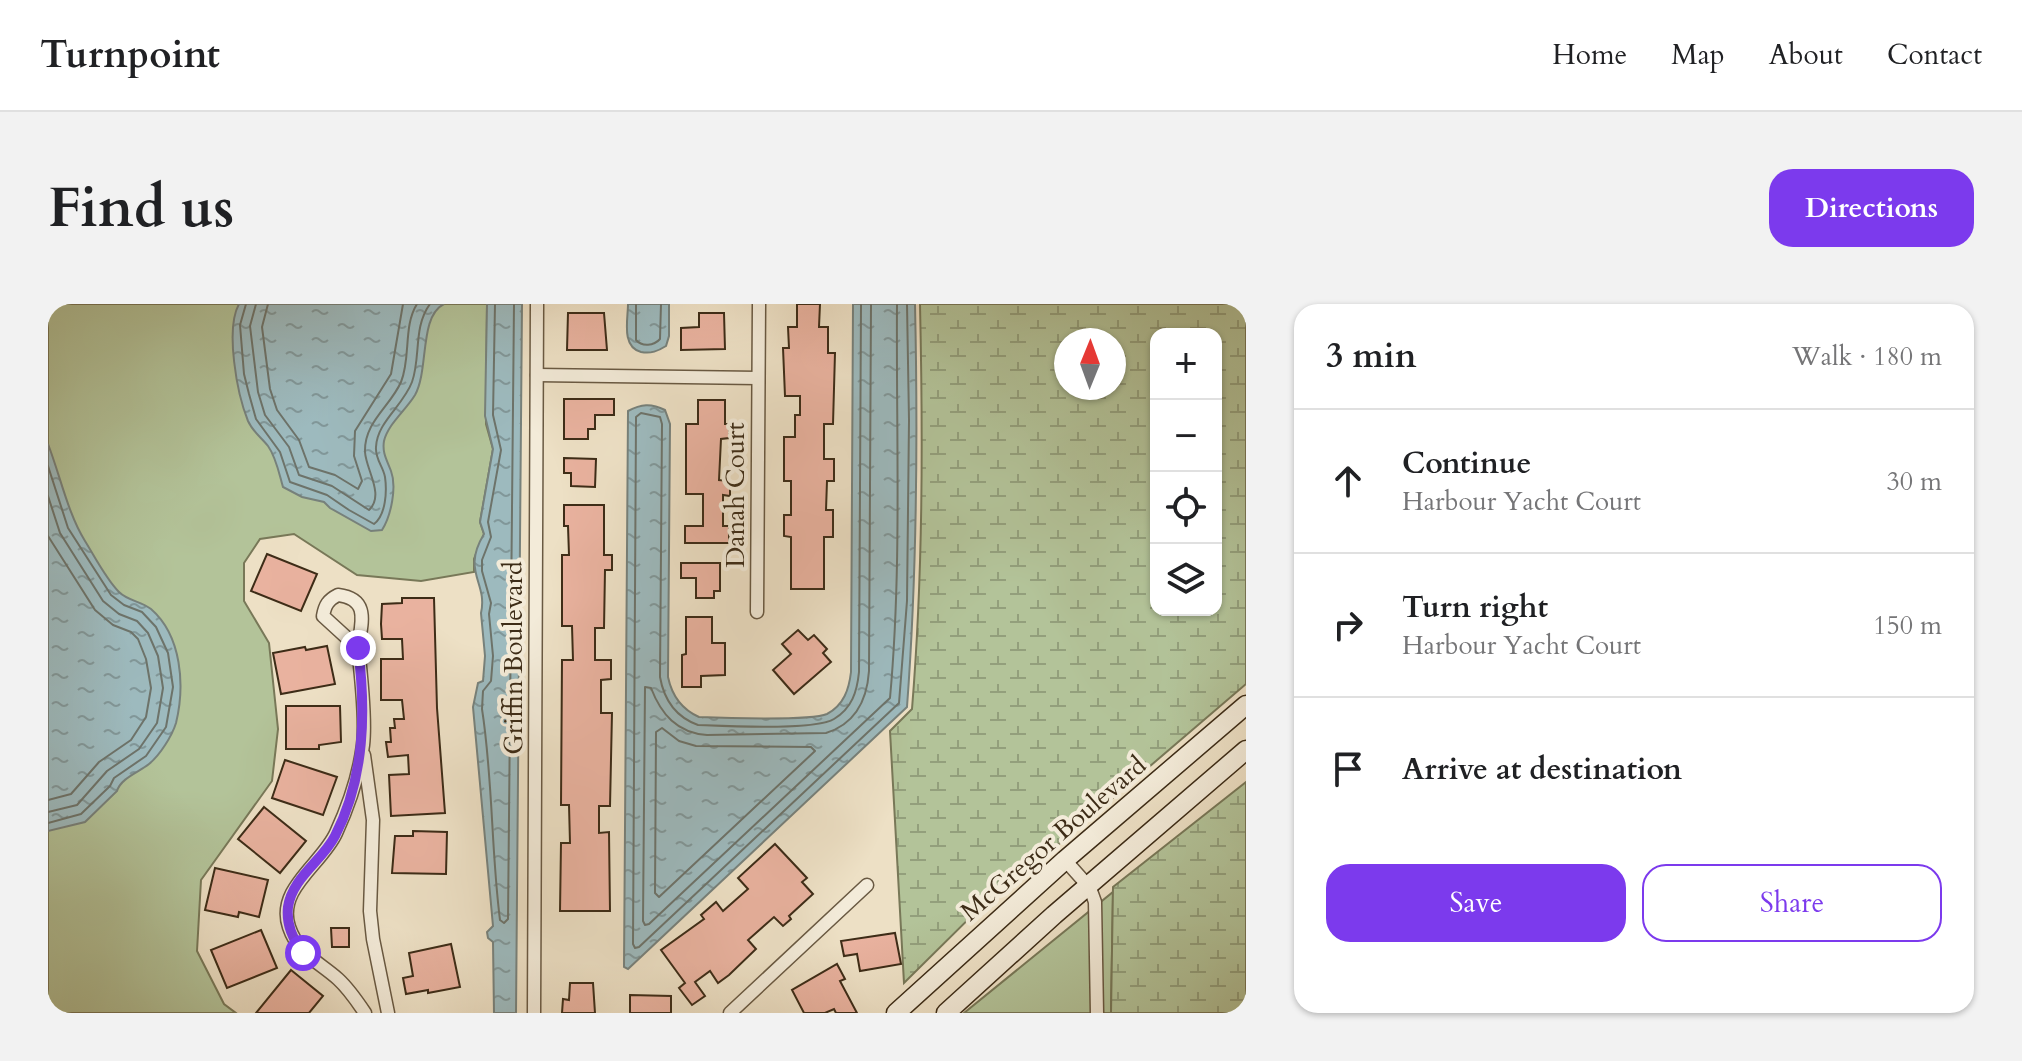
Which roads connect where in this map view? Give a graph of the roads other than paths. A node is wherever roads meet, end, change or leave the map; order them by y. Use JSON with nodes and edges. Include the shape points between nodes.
{"nodes":[{"id":1,"x":537,"y":304,"type":"edge"},
{"id":2,"x":759,"y":304,"type":"edge"},
{"id":3,"x":537,"y":375,"type":"junction"},
{"id":4,"x":758,"y":378,"type":"junction"},
{"id":5,"x":757,"y":612,"type":"dead end"},
{"id":6,"x":358,"y":648,"type":"dead end"},
{"id":7,"x":1246,"y":705,"type":"edge"},
{"id":8,"x":363,"y":744,"type":"junction"},
{"id":9,"x":1246,"y":750,"type":"edge"},
{"id":10,"x":1065,"y":860,"type":"junction"},
{"id":11,"x":867,"y":885,"type":"dead end"},
{"id":12,"x":1088,"y":886,"type":"junction"},
{"id":13,"x":994,"y":924,"type":"junction"},
{"id":14,"x":365,"y":1013,"type":"edge"},
{"id":15,"x":388,"y":1013,"type":"edge"},
{"id":16,"x":534,"y":1013,"type":"edge"},
{"id":17,"x":730,"y":1013,"type":"edge"},
{"id":18,"x":896,"y":1013,"type":"edge"},
{"id":19,"x":915,"y":1013,"type":"edge"},
{"id":20,"x":946,"y":1013,"type":"edge"},
{"id":21,"x":1097,"y":1013,"type":"edge"}],
"edges":[{"from":1,"to":3,"type":"street","name":"Griffin Boulevard"},
{"from":2,"to":4,"type":"street","name":"Danah Court"},
{"from":3,"to":4,"type":"street"},
{"from":3,"to":16,"type":"street","name":"Griffin Boulevard"},
{"from":4,"to":5,"type":"street","name":"Danah Court"},
{"from":6,"to":8,"type":"street"},
{"from":7,"to":10,"type":"main road","name":"McGregor Boulevard"},
{"from":8,"to":14,"type":"street","via":[[335,836],[292,890],[288,924],[303,953],[338,979]]},
{"from":8,"to":15,"type":"street","via":[[373,820],[372,925]]},
{"from":9,"to":12,"type":"main road"},
{"from":10,"to":12,"type":"street"},
{"from":10,"to":13,"type":"main road","name":"McGregor Boulevard"},
{"from":11,"to":17,"type":"street"},
{"from":12,"to":20,"type":"main road"},
{"from":12,"to":21,"type":"street","via":[[1095,902]]},
{"from":13,"to":18,"type":"main road","name":"McGregor Boulevard"},
{"from":13,"to":19,"type":"main road","via":[[985,943]]}]}
